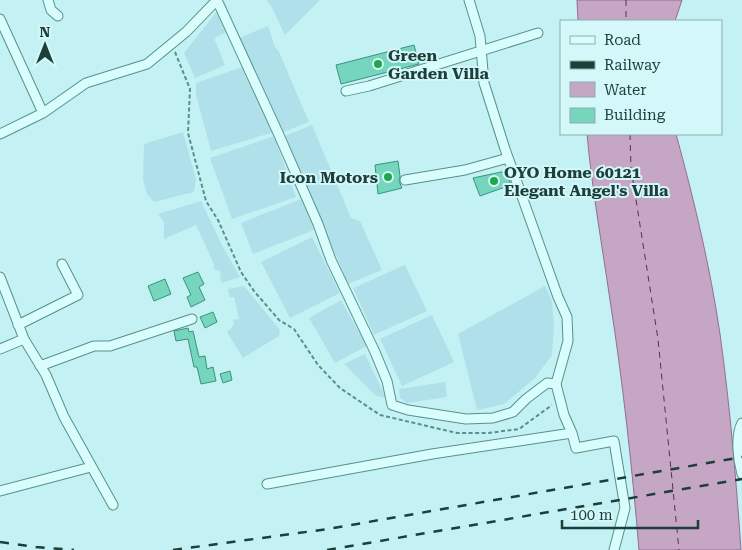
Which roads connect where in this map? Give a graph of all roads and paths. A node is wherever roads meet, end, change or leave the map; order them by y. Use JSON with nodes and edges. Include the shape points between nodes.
{"nodes":[{"id":1,"x":48,"y":0,"type":"edge"},
{"id":2,"x":217,"y":0,"type":"edge"},
{"id":3,"x":469,"y":0,"type":"edge"},
{"id":4,"x":58,"y":16,"type":"dead end"},
{"id":5,"x":0,"y":19,"type":"edge"},
{"id":6,"x":538,"y":33,"type":"dead end"},
{"id":7,"x":171,"y":44,"type":"junction"},
{"id":8,"x":481,"y":52,"type":"junction"},
{"id":9,"x":346,"y":91,"type":"dead end"},
{"id":10,"x":43,"y":113,"type":"junction"},
{"id":11,"x":0,"y":134,"type":"edge"},
{"id":12,"x":508,"y":158,"type":"junction"},
{"id":13,"x":405,"y":180,"type":"dead end"},
{"id":14,"x":62,"y":264,"type":"dead end"},
{"id":15,"x":0,"y":277,"type":"edge"},
{"id":16,"x":192,"y":319,"type":"dead end"},
{"id":17,"x":18,"y":325,"type":"junction"},
{"id":18,"x":24,"y":339,"type":"junction"},
{"id":19,"x":0,"y":350,"type":"edge"},
{"id":20,"x":40,"y":366,"type":"junction"},
{"id":21,"x":556,"y":384,"type":"junction"},
{"id":22,"x":560,"y":399,"type":"junction"},
{"id":23,"x":742,"y":423,"type":"edge"},
{"id":24,"x":572,"y":433,"type":"junction"},
{"id":25,"x":91,"y":467,"type":"junction"},
{"id":26,"x":742,"y":474,"type":"edge"},
{"id":27,"x":267,"y":484,"type":"dead end"},
{"id":28,"x":0,"y":491,"type":"edge"},
{"id":29,"x":112,"y":505,"type":"dead end"},
{"id":30,"x":614,"y":550,"type":"edge"}],
"edges":[{"from":1,"to":4,"type":"street","via":[[51,10]]},
{"from":2,"to":7,"type":"street"},
{"from":2,"to":21,"type":"street","via":[[375,352],[387,381],[392,405],[466,419],[493,418],[513,412],[547,383]]},
{"from":3,"to":8,"type":"street","via":[[480,36]]},
{"from":5,"to":10,"type":"street"},
{"from":6,"to":8,"type":"street"},
{"from":7,"to":10,"type":"street","via":[[147,64],[86,83]]},
{"from":7,"to":22,"type":"path","via":[[190,89],[188,133],[206,201],[241,272],[254,291],[279,320],[294,329],[318,365],[340,388],[380,416],[457,432],[519,429]]},
{"from":8,"to":9,"type":"street"},
{"from":8,"to":12,"type":"street","via":[[484,83]]},
{"from":10,"to":11,"type":"street"},
{"from":12,"to":13,"type":"street","via":[[466,170]]},
{"from":12,"to":21,"type":"street","via":[[567,318],[568,341]]},
{"from":14,"to":17,"type":"street","via":[[78,295]]},
{"from":15,"to":17,"type":"street"},
{"from":16,"to":20,"type":"street","via":[[110,346],[94,346]]},
{"from":17,"to":18,"type":"street"},
{"from":18,"to":19,"type":"street"},
{"from":18,"to":20,"type":"street"},
{"from":20,"to":25,"type":"street"},
{"from":21,"to":22,"type":"street"},
{"from":22,"to":24,"type":"street"},
{"from":23,"to":26,"type":"street","via":[[738,431]]},
{"from":24,"to":27,"type":"street"},
{"from":24,"to":30,"type":"street","via":[[576,448],[614,441],[625,508]]},
{"from":25,"to":28,"type":"street"},
{"from":25,"to":29,"type":"street"}]}
